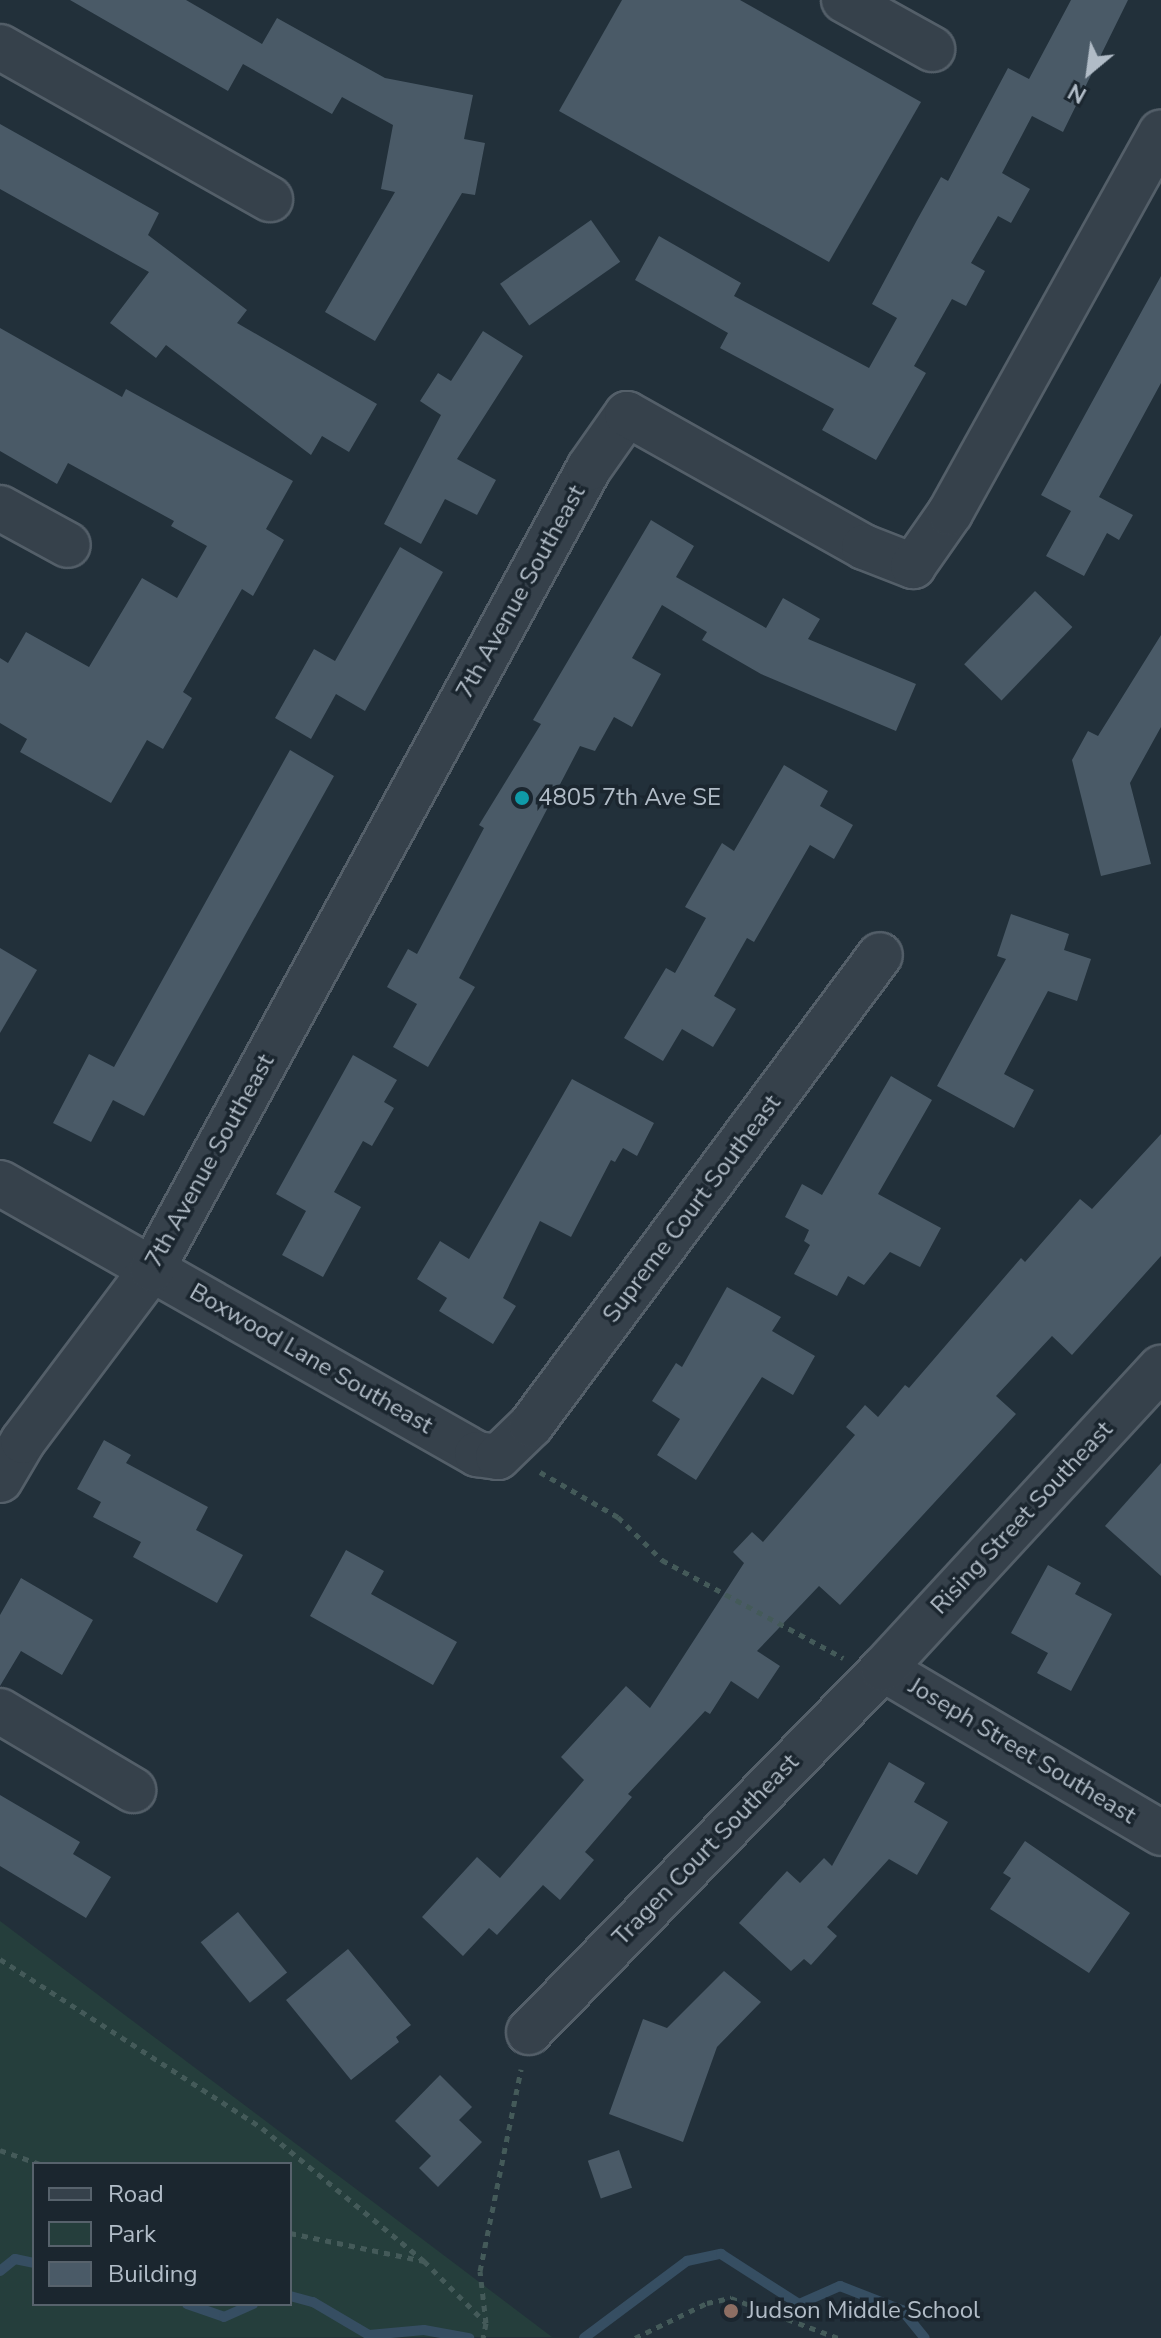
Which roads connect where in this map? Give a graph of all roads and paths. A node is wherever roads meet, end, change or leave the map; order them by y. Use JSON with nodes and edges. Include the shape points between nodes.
{"nodes":[{"id":1,"x":844,"y":0,"type":"edge"},
{"id":2,"x":0,"y":47,"type":"edge"},
{"id":3,"x":932,"y":49,"type":"dead end"},
{"id":4,"x":1161,"y":133,"type":"edge"},
{"id":5,"x":270,"y":199,"type":"dead end"},
{"id":6,"x":0,"y":508,"type":"edge"},
{"id":7,"x":68,"y":545,"type":"dead end"},
{"id":8,"x":880,"y":955,"type":"dead end"},
{"id":9,"x":0,"y":1183,"type":"edge"},
{"id":10,"x":152,"y":1269,"type":"junction"},
{"id":11,"x":1161,"y":1368,"type":"edge"},
{"id":12,"x":498,"y":1457,"type":"junction"},
{"id":13,"x":0,"y":1480,"type":"edge"},
{"id":14,"x":883,"y":1669,"type":"junction"},
{"id":15,"x":0,"y":1711,"type":"edge"},
{"id":16,"x":133,"y":1790,"type":"dead end"},
{"id":17,"x":1161,"y":1833,"type":"edge"},
{"id":18,"x":0,"y":1959,"type":"edge"},
{"id":19,"x":529,"y":2032,"type":"joint"},
{"id":20,"x":0,"y":2150,"type":"edge"},
{"id":21,"x":34,"y":2162,"type":"edge"},
{"id":22,"x":292,"y":2233,"type":"edge"},
{"id":23,"x":424,"y":2261,"type":"junction"},
{"id":24,"x":486,"y":2323,"type":"junction"},
{"id":25,"x":483,"y":2338,"type":"edge"},
{"id":26,"x":635,"y":2338,"type":"edge"},
{"id":27,"x":838,"y":2338,"type":"edge"}],
"edges":[{"from":1,"to":3,"type":"street"},
{"from":2,"to":5,"type":"street"},
{"from":4,"to":10,"type":"street","name":"7th Avenue Southeast","via":[[950,513],[913,566],[864,547],[627,414],[589,468]]},
{"from":6,"to":7,"type":"street"},
{"from":8,"to":12,"type":"street","name":"Supreme Court Southeast","via":[[531,1425]]},
{"from":9,"to":10,"type":"street","name":"Boxwood Lane Southeast"},
{"from":10,"to":12,"type":"street","name":"Boxwood Lane Southeast","via":[[477,1454]]},
{"from":10,"to":13,"type":"street","name":"7th Avenue Southeast","via":[[23,1441]]},
{"from":11,"to":14,"type":"street","name":"Rising Street Southeast"},
{"from":12,"to":14,"type":"path","via":[[567,1484],[633,1527],[662,1560],[844,1659]]},
{"from":14,"to":17,"type":"street","name":"Joseph Street Southeast"},
{"from":14,"to":19,"type":"street","name":"Tragen Court Southeast"},
{"from":15,"to":16,"type":"street"},
{"from":18,"to":23,"type":"path","via":[[262,2128]]},
{"from":19,"to":24,"type":"path","via":[[480,2271]]},
{"from":20,"to":21,"type":"path"},
{"from":22,"to":23,"type":"path"},
{"from":23,"to":24,"type":"path"},
{"from":24,"to":25,"type":"path"},
{"from":26,"to":27,"type":"path","via":[[707,2303],[731,2298]]}]}
